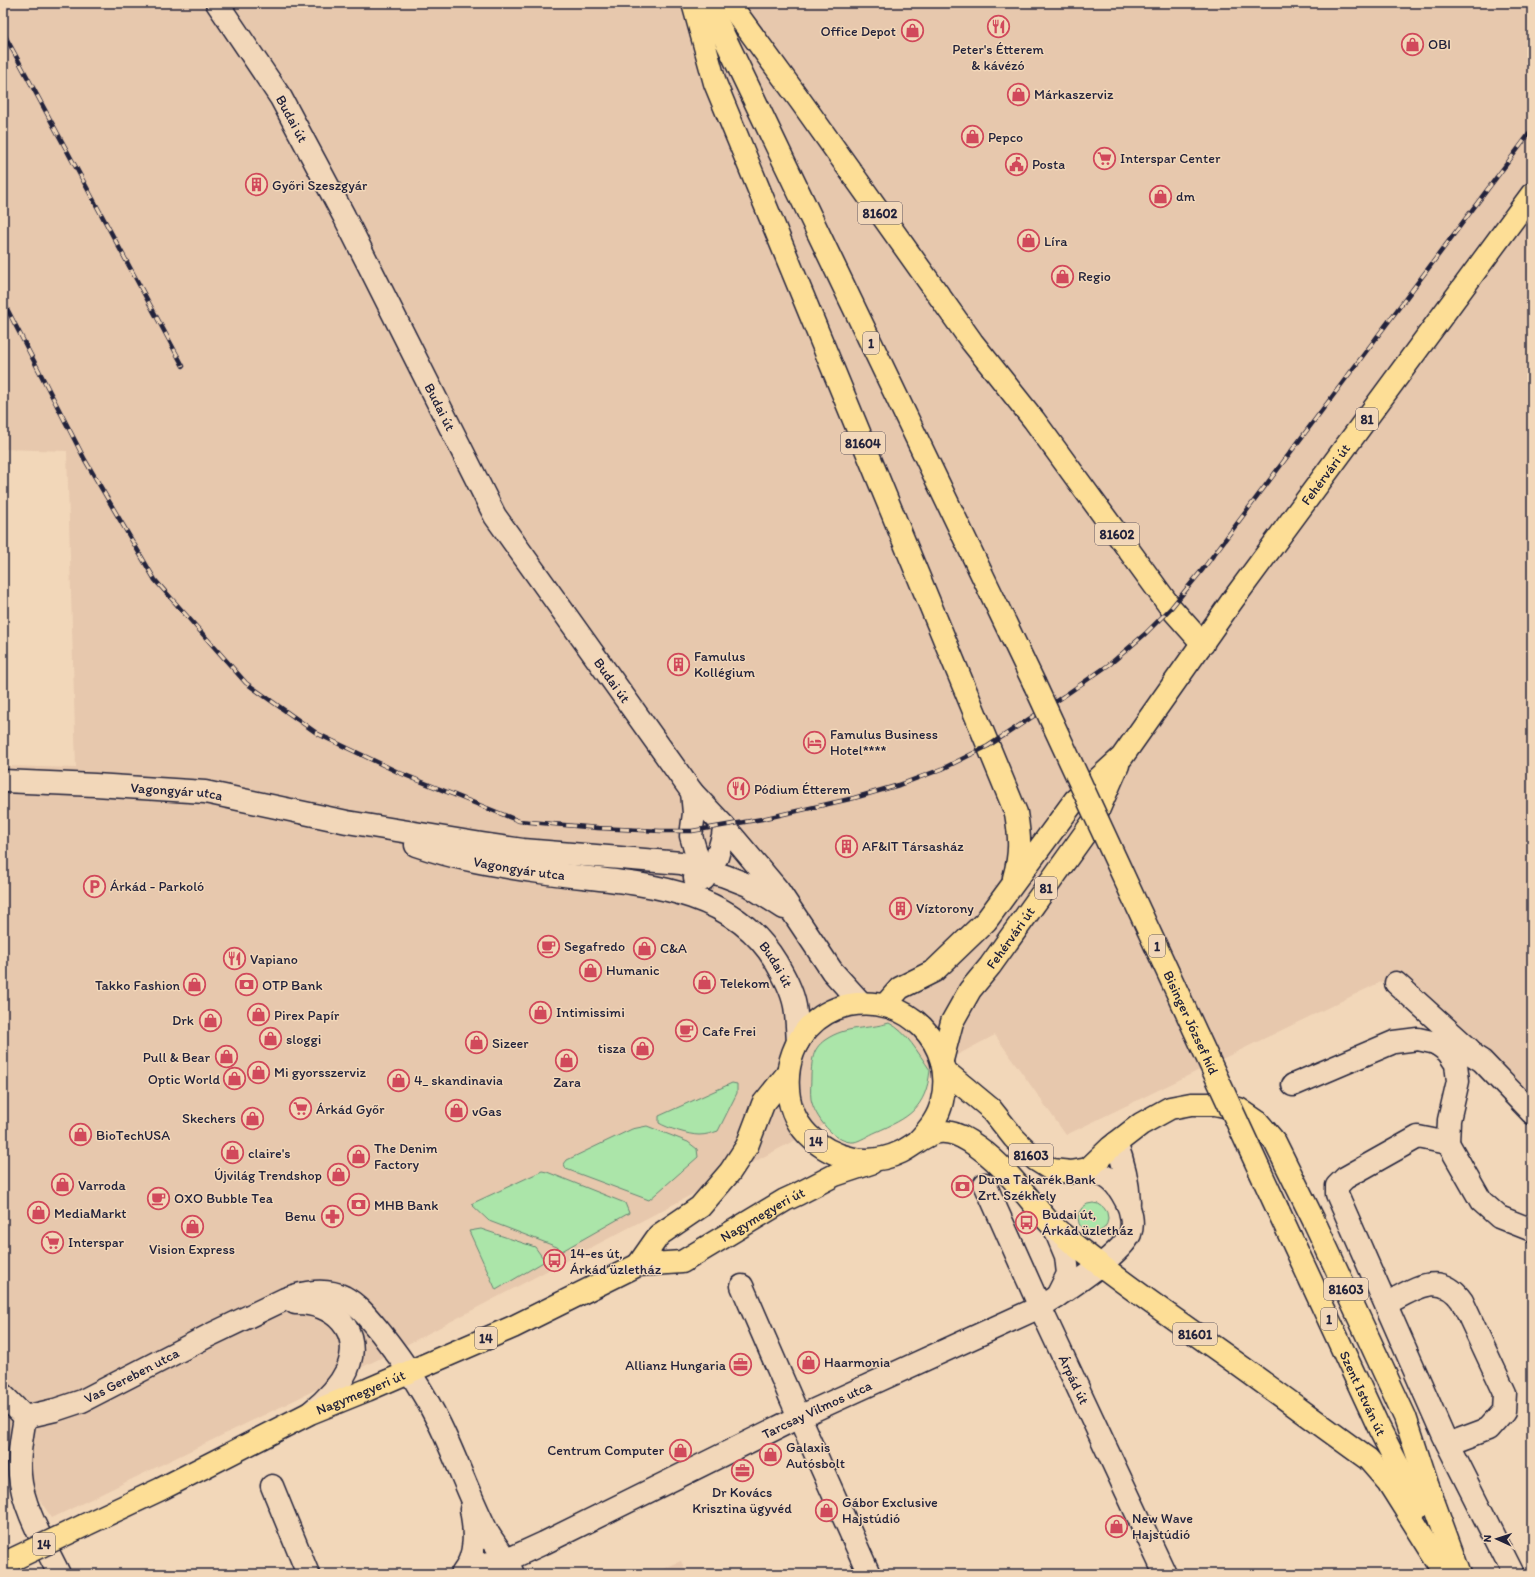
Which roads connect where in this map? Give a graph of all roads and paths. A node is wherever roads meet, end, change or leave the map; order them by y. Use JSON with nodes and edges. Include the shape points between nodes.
{"nodes":[{"id":1,"x":217,"y":3,"type":"edge"},
{"id":2,"x":693,"y":3,"type":"edge"},
{"id":3,"x":708,"y":3,"type":"edge"},
{"id":4,"x":729,"y":3,"type":"edge"},
{"id":5,"x":1532,"y":194,"type":"edge"},
{"id":6,"x":1203,"y":644,"type":"junction"},
{"id":7,"x":1122,"y":757,"type":"junction"},
{"id":8,"x":3,"y":781,"type":"edge"},
{"id":9,"x":692,"y":792,"type":"junction"},
{"id":10,"x":347,"y":822,"type":"junction"},
{"id":11,"x":724,"y":826,"type":"junction"},
{"id":12,"x":691,"y":836,"type":"junction"},
{"id":13,"x":659,"y":862,"type":"junction"},
{"id":14,"x":701,"y":869,"type":"junction"},
{"id":15,"x":1013,"y":884,"type":"junction"},
{"id":16,"x":658,"y":888,"type":"junction"},
{"id":17,"x":696,"y":898,"type":"joint"},
{"id":18,"x":723,"y":910,"type":"junction"},
{"id":19,"x":792,"y":913,"type":"junction"},
{"id":20,"x":1396,"y":983,"type":"dead end"},
{"id":21,"x":861,"y":1003,"type":"junction"},
{"id":22,"x":885,"y":1005,"type":"junction"},
{"id":23,"x":798,"y":1042,"type":"junction"},
{"id":24,"x":1436,"y":1044,"type":"junction"},
{"id":25,"x":1482,"y":1061,"type":"junction"},
{"id":26,"x":943,"y":1065,"type":"junction"},
{"id":27,"x":788,"y":1073,"type":"junction"},
{"id":28,"x":1293,"y":1085,"type":"dead end"},
{"id":29,"x":1532,"y":1113,"type":"edge"},
{"id":30,"x":918,"y":1141,"type":"junction"},
{"id":31,"x":1116,"y":1143,"type":"junction"},
{"id":32,"x":1448,"y":1143,"type":"junction"},
{"id":33,"x":887,"y":1157,"type":"junction"},
{"id":34,"x":1088,"y":1168,"type":"junction"},
{"id":35,"x":985,"y":1184,"type":"dead end"},
{"id":36,"x":1130,"y":1208,"type":"junction"},
{"id":37,"x":1278,"y":1210,"type":"joint"},
{"id":38,"x":1054,"y":1228,"type":"junction"},
{"id":39,"x":1532,"y":1230,"type":"edge"},
{"id":40,"x":638,"y":1265,"type":"junction"},
{"id":41,"x":1100,"y":1265,"type":"junction"},
{"id":42,"x":742,"y":1286,"type":"dead end"},
{"id":43,"x":1048,"y":1302,"type":"junction"},
{"id":44,"x":1386,"y":1304,"type":"junction"},
{"id":45,"x":263,"y":1310,"type":"junction"},
{"id":46,"x":409,"y":1372,"type":"junction"},
{"id":47,"x":3,"y":1395,"type":"edge"},
{"id":48,"x":310,"y":1412,"type":"junction"},
{"id":49,"x":25,"y":1417,"type":"junction"},
{"id":50,"x":799,"y":1417,"type":"junction"},
{"id":51,"x":1448,"y":1444,"type":"junction"},
{"id":52,"x":461,"y":1473,"type":"junction"},
{"id":53,"x":272,"y":1486,"type":"dead end"},
{"id":54,"x":3,"y":1564,"type":"edge"},
{"id":55,"x":510,"y":1567,"type":"edge"},
{"id":56,"x":59,"y":1574,"type":"edge"},
{"id":57,"x":308,"y":1574,"type":"edge"},
{"id":58,"x":463,"y":1574,"type":"edge"},
{"id":59,"x":869,"y":1574,"type":"edge"},
{"id":60,"x":1165,"y":1574,"type":"edge"},
{"id":61,"x":1446,"y":1574,"type":"edge"},
{"id":62,"x":1452,"y":1574,"type":"edge"},
{"id":63,"x":1460,"y":1574,"type":"edge"},
{"id":64,"x":1513,"y":1574,"type":"edge"}],
"edges":[{"from":1,"to":9,"type":"street","name":"Budai út","via":[[281,98],[344,216],[495,516]]},
{"from":2,"to":15,"type":"main road","number":"81604","via":[[715,83],[1016,813],[1020,847]]},
{"from":3,"to":37,"type":"main road","name":"Bisinger József híd","number":"1","bridge":true,"via":[[1034,683]]},
{"from":4,"to":6,"type":"main road","number":"81602","via":[[972,342],[1034,420],[1171,608]]},
{"from":5,"to":6,"type":"main road","name":"Fehérvári út","number":"81"},
{"from":6,"to":7,"type":"main road","name":"Fehérvári út","number":"81"},
{"from":7,"to":15,"type":"main road","name":"Fehérvári út","number":"81","via":[[1075,800]]},
{"from":7,"to":26,"type":"main road","name":"Fehérvári út","number":"81","via":[[1093,822],[970,990],[952,1022]]},
{"from":8,"to":10,"type":"street","name":"Vagongyár utca","via":[[205,792]]},
{"from":9,"to":11,"type":"street","name":"Budai út"},
{"from":9,"to":12,"type":"street","via":[[694,813]]},
{"from":10,"to":13,"type":"street","name":"Vagongyár utca","via":[[523,850]]},
{"from":10,"to":16,"type":"street","name":"Vagongyár utca","via":[[464,859]]},
{"from":11,"to":14,"type":"street","via":[[717,857]]},
{"from":11,"to":19,"type":"street","name":"Budai út","via":[[782,895]]},
{"from":12,"to":13,"type":"street","via":[[679,849]]},
{"from":12,"to":14,"type":"street"},
{"from":13,"to":14,"type":"street","name":"Vagongyár utca","via":[[681,863]]},
{"from":14,"to":16,"type":"street","via":[[696,878],[683,886]]},
{"from":14,"to":18,"type":"street","via":[[711,897]]},
{"from":14,"to":19,"type":"street","name":"Budai út","via":[[748,885]]},
{"from":15,"to":22,"type":"main road","name":"Fehérvári út","number":"81","via":[[986,921],[968,940],[934,971],[900,988]]},
{"from":16,"to":17,"type":"street","name":"Vagongyár utca"},
{"from":17,"to":18,"type":"street","name":"Budai út"},
{"from":18,"to":23,"type":"street","name":"Budai út","via":[[749,927],[770,952],[788,982],[795,1005]]},
{"from":19,"to":21,"type":"street","name":"Budai út","via":[[838,979]]},
{"from":20,"to":25,"type":"street"},
{"from":21,"to":22,"type":"main road","number":"14"},
{"from":21,"to":23,"type":"main road","number":"14","via":[[842,1006],[824,1015],[809,1027]]},
{"from":22,"to":26,"type":"main road","number":"14","via":[[901,1010],[927,1031],[936,1045]]},
{"from":23,"to":27,"type":"main road","number":"14","via":[[791,1057]]},
{"from":24,"to":25,"type":"street","via":[[1457,1045]]},
{"from":24,"to":28,"type":"street","via":[[1418,1039],[1394,1042]]},
{"from":24,"to":32,"type":"street","via":[[1448,1052],[1456,1064],[1458,1081],[1449,1120]]},
{"from":25,"to":29,"type":"street"},
{"from":26,"to":30,"type":"main road","number":"14","via":[[945,1086],[942,1101],[937,1116]]},
{"from":26,"to":34,"type":"main road","number":"81603","via":[[991,1109],[1036,1160],[1052,1170],[1071,1172]]},
{"from":27,"to":33,"type":"main road","number":"14","via":[[788,1095],[795,1116],[807,1134],[824,1148],[844,1157],[865,1160]]},
{"from":27,"to":40,"type":"main road","name":"Nagymegyeri út","number":"14","via":[[763,1104],[747,1146],[730,1172],[700,1207],[660,1235]]},
{"from":30,"to":33,"type":"main road","number":"14","via":[[903,1151]]},
{"from":30,"to":38,"type":"main road","number":"81601","via":[[939,1132],[959,1135],[972,1143],[996,1161]]},
{"from":31,"to":34,"type":"main road","number":"81603"},
{"from":31,"to":36,"type":"street","name":"Tarcsay Vilmos utca","via":[[1128,1183]]},
{"from":31,"to":63,"type":"main road","number":"81603","via":[[1141,1124],[1170,1108],[1191,1104],[1215,1104],[1239,1110],[1258,1122],[1275,1142],[1406,1417]]},
{"from":32,"to":39,"type":"street","via":[[1480,1201],[1499,1216]]},
{"from":32,"to":44,"type":"street","via":[[1418,1137],[1344,1178],[1337,1186],[1337,1194]]},
{"from":33,"to":40,"type":"main road","name":"Nagymegyeri út","number":"14","via":[[835,1175],[785,1200],[682,1262]]},
{"from":34,"to":36,"type":"street","name":"Tarcsay Vilmos utca","via":[[1110,1178]]},
{"from":35,"to":43,"type":"street","name":"Árpád út"},
{"from":36,"to":41,"type":"street","name":"Tarcsay Vilmos utca","via":[[1130,1233],[1125,1242]]},
{"from":37,"to":62,"type":"main road","name":"Szent István út","number":"1","via":[[1379,1428]]},
{"from":38,"to":41,"type":"main road","number":"81601"},
{"from":38,"to":43,"type":"street","via":[[1066,1256],[1068,1274]]},
{"from":40,"to":46,"type":"main road","name":"Nagymegyeri út","number":"14","via":[[520,1323]]},
{"from":41,"to":43,"type":"street","name":"Tarcsay Vilmos utca"},
{"from":41,"to":61,"type":"main road","number":"81601","via":[[1368,1459],[1388,1482]]},
{"from":42,"to":50,"type":"street"},
{"from":43,"to":50,"type":"street","name":"Tarcsay Vilmos utca"},
{"from":43,"to":60,"type":"street","name":"Árpád út"},
{"from":44,"to":51,"type":"street"},
{"from":44,"to":51,"type":"street","via":[[1424,1285],[1442,1284],[1456,1292],[1504,1393],[1504,1411],[1488,1429]]},
{"from":45,"to":46,"type":"street","name":"Vas Gereben utca","via":[[285,1298],[304,1293],[329,1293],[344,1297],[373,1323]]},
{"from":45,"to":48,"type":"street","name":"Vas Gereben utca","via":[[280,1304],[316,1305],[341,1319],[349,1332],[352,1348],[348,1369],[333,1392]]},
{"from":45,"to":49,"type":"street","name":"Vas Gereben utca","via":[[82,1401]]},
{"from":46,"to":48,"type":"main road","name":"Nagymegyeri út","number":"14"},
{"from":46,"to":52,"type":"street","name":"Vas Gereben utca","via":[[430,1406]]},
{"from":47,"to":49,"type":"street"},
{"from":48,"to":54,"type":"main road","name":"Nagymegyeri út","number":"14","bridge":true,"via":[[161,1489]]},
{"from":49,"to":56,"type":"street","via":[[20,1461],[21,1485],[30,1512]]},
{"from":50,"to":55,"type":"street","name":"Tarcsay Vilmos utca"},
{"from":50,"to":59,"type":"street"},
{"from":51,"to":64,"type":"street"},
{"from":52,"to":55,"type":"street","via":[[489,1534]]},
{"from":52,"to":58,"type":"street","via":[[470,1502],[474,1532],[471,1556]]},
{"from":53,"to":57,"type":"street"},
{"from":55,"to":58,"type":"street","name":"Tarcsay Vilmos utca","via":[[489,1563]]}]}
